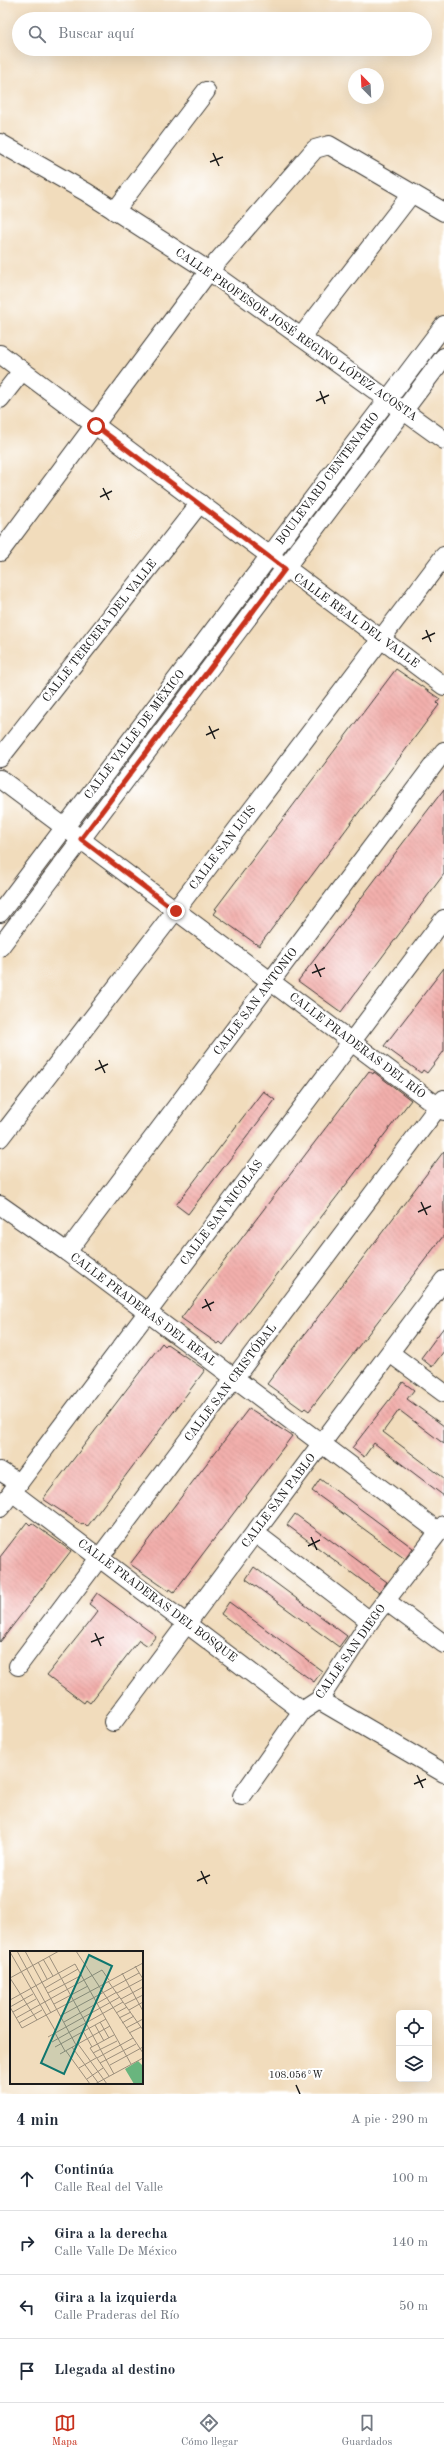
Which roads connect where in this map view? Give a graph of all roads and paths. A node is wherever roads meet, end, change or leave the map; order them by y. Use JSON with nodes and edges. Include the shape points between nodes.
{"nodes":[{"id":1,"x":206,"y":91,"type":"dead end"},
{"id":2,"x":0,"y":142,"type":"edge"},
{"id":3,"x":412,"y":193,"type":"junction"},
{"id":4,"x":115,"y":211,"type":"junction"},
{"id":5,"x":444,"y":212,"type":"edge"},
{"id":6,"x":209,"y":271,"type":"junction"},
{"id":7,"x":444,"y":325,"type":"edge"},
{"id":8,"x":301,"y":337,"type":"junction"},
{"id":9,"x":0,"y":354,"type":"edge"},
{"id":10,"x":444,"y":357,"type":"edge"},
{"id":11,"x":22,"y":371,"type":"junction"},
{"id":12,"x":0,"y":399,"type":"edge"},
{"id":13,"x":388,"y":399,"type":"junction"},
{"id":14,"x":404,"y":410,"type":"junction"},
{"id":15,"x":96,"y":426,"type":"junction"},
{"id":16,"x":444,"y":440,"type":"edge"},
{"id":17,"x":200,"y":503,"type":"junction"},
{"id":18,"x":0,"y":552,"type":"edge"},
{"id":19,"x":444,"y":556,"type":"edge"},
{"id":20,"x":270,"y":557,"type":"junction"},
{"id":21,"x":285,"y":569,"type":"junction"},
{"id":22,"x":381,"y":640,"type":"junction"},
{"id":23,"x":444,"y":686,"type":"edge"},
{"id":24,"x":444,"y":751,"type":"edge"},
{"id":25,"x":0,"y":758,"type":"edge"},
{"id":26,"x":0,"y":779,"type":"edge"},
{"id":27,"x":65,"y":827,"type":"junction"},
{"id":28,"x":81,"y":839,"type":"junction"},
{"id":29,"x":176,"y":911,"type":"junction"},
{"id":30,"x":0,"y":913,"type":"edge"},
{"id":31,"x":444,"y":919,"type":"edge"},
{"id":32,"x":0,"y":948,"type":"edge"},
{"id":33,"x":271,"y":981,"type":"junction"},
{"id":34,"x":351,"y":1042,"type":"junction"},
{"id":35,"x":442,"y":1106,"type":"edge"},
{"id":36,"x":0,"y":1138,"type":"edge"},
{"id":37,"x":0,"y":1204,"type":"edge"},
{"id":38,"x":67,"y":1252,"type":"junction"},
{"id":39,"x":444,"y":1280,"type":"edge"},
{"id":40,"x":147,"y":1313,"type":"junction"},
{"id":41,"x":390,"y":1353,"type":"junction"},
{"id":42,"x":234,"y":1379,"type":"junction"},
{"id":43,"x":444,"y":1393,"type":"edge"},
{"id":44,"x":322,"y":1444,"type":"junction"},
{"id":45,"x":0,"y":1471,"type":"edge"},
{"id":46,"x":15,"y":1488,"type":"junction"},
{"id":47,"x":0,"y":1508,"type":"edge"},
{"id":48,"x":441,"y":1529,"type":"edge"},
{"id":49,"x":255,"y":1533,"type":"junction"},
{"id":50,"x":100,"y":1558,"type":"junction"},
{"id":51,"x":386,"y":1602,"type":"junction"},
{"id":52,"x":370,"y":1622,"type":"junction"},
{"id":53,"x":187,"y":1624,"type":"junction"},
{"id":54,"x":444,"y":1644,"type":"edge"},
{"id":55,"x":18,"y":1666,"type":"dead end"},
{"id":56,"x":319,"y":1700,"type":"junction"},
{"id":57,"x":302,"y":1711,"type":"junction"},
{"id":58,"x":113,"y":1722,"type":"dead end"},
{"id":59,"x":444,"y":1773,"type":"edge"},
{"id":60,"x":242,"y":1796,"type":"dead end"}],
"edges":[{"from":1,"to":4,"type":"street"},
{"from":2,"to":4,"type":"street","name":"CALLE PROFESOR JOSÉ REGINO LÓPEZ ACOSTA"},
{"from":3,"to":5,"type":"street"},
{"from":3,"to":6,"type":"street","via":[[329,145],[319,146]]},
{"from":3,"to":8,"type":"street"},
{"from":4,"to":6,"type":"street","name":"CALLE PROFESOR JOSÉ REGINO LÓPEZ ACOSTA"},
{"from":6,"to":8,"type":"street","name":"CALLE PROFESOR JOSÉ REGINO LÓPEZ ACOSTA"},
{"from":6,"to":15,"type":"street"},
{"from":7,"to":13,"type":"street","name":"BOULEVARD CENTENARIO"},
{"from":8,"to":13,"type":"street","name":"CALLE PROFESOR JOSÉ REGINO LÓPEZ ACOSTA"},
{"from":9,"to":11,"type":"street","name":"CALLE REAL DEL VALLE"},
{"from":10,"to":14,"type":"street","name":"BOULEVARD CENTENARIO"},
{"from":11,"to":12,"type":"street"},
{"from":11,"to":15,"type":"street","name":"CALLE REAL DEL VALLE"},
{"from":13,"to":14,"type":"street","name":"CALLE PROFESOR JOSÉ REGINO LÓPEZ ACOSTA"},
{"from":13,"to":20,"type":"street","name":"BOULEVARD CENTENARIO"},
{"from":14,"to":16,"type":"street","name":"CALLE PROFESOR JOSÉ REGINO LÓPEZ ACOSTA"},
{"from":14,"to":21,"type":"street","name":"BOULEVARD CENTENARIO"},
{"from":15,"to":17,"type":"street","name":"CALLE REAL DEL VALLE"},
{"from":15,"to":18,"type":"street"},
{"from":17,"to":20,"type":"street","name":"CALLE REAL DEL VALLE"},
{"from":17,"to":25,"type":"street","name":"CALLE TERCERA DEL VALLE"},
{"from":19,"to":22,"type":"street","name":"CALLE SAN LUIS"},
{"from":20,"to":21,"type":"street","name":"CALLE REAL DEL VALLE"},
{"from":20,"to":27,"type":"street","name":"CALLE VALLE DE MÉXICO"},
{"from":21,"to":22,"type":"street","name":"CALLE REAL DEL VALLE"},
{"from":21,"to":28,"type":"street","name":"CALLE VALLE DE MÉXICO"},
{"from":22,"to":23,"type":"street","name":"CALLE REAL DEL VALLE"},
{"from":22,"to":29,"type":"street","name":"CALLE SAN LUIS"},
{"from":24,"to":33,"type":"street","name":"CALLE SAN ANTONIO"},
{"from":26,"to":27,"type":"street","name":"CALLE PRADERAS DEL RÍO"},
{"from":27,"to":28,"type":"street","name":"CALLE PRADERAS DEL RÍO"},
{"from":27,"to":30,"type":"street","name":"CALLE VALLE DE MÉXICO"},
{"from":28,"to":29,"type":"street","name":"CALLE PRADERAS DEL RÍO"},
{"from":28,"to":32,"type":"street","name":"CALLE VALLE DE MÉXICO"},
{"from":29,"to":33,"type":"street","name":"CALLE PRADERAS DEL RÍO"},
{"from":29,"to":36,"type":"street","name":"CALLE SAN LUIS"},
{"from":31,"to":34,"type":"street","name":"CALLE SAN NICOLÁS"},
{"from":33,"to":34,"type":"street","name":"CALLE PRADERAS DEL RÍO"},
{"from":33,"to":38,"type":"street","name":"CALLE SAN ANTONIO"},
{"from":34,"to":35,"type":"street","name":"CALLE PRADERAS DEL RÍO"},
{"from":34,"to":40,"type":"street","name":"CALLE SAN NICOLÁS"},
{"from":35,"to":42,"type":"street","name":"CALLE SAN CRISTÓBAL"},
{"from":37,"to":38,"type":"street","name":"CALLE PRADERAS DEL REAL"},
{"from":38,"to":40,"type":"street","name":"CALLE PRADERAS DEL REAL"},
{"from":39,"to":41,"type":"street","name":"CALLE SAN PABLO"},
{"from":40,"to":42,"type":"street","name":"CALLE PRADERAS DEL REAL"},
{"from":40,"to":46,"type":"street","name":"CALLE SAN NICOLÁS"},
{"from":41,"to":43,"type":"street"},
{"from":41,"to":44,"type":"street","name":"CALLE SAN PABLO"},
{"from":42,"to":44,"type":"street","name":"CALLE PRADERAS DEL REAL"},
{"from":42,"to":50,"type":"street","name":"CALLE SAN CRISTÓBAL"},
{"from":44,"to":48,"type":"street","name":"CALLE PRADERAS DEL REAL"},
{"from":44,"to":49,"type":"street","name":"CALLE SAN PABLO"},
{"from":45,"to":46,"type":"street","name":"CALLE PRADERAS DEL BOSQUE"},
{"from":46,"to":47,"type":"street","name":"CALLE SAN NICOLÁS"},
{"from":46,"to":50,"type":"street","name":"CALLE PRADERAS DEL BOSQUE"},
{"from":48,"to":51,"type":"street","name":"CALLE SAN DIEGO"},
{"from":49,"to":52,"type":"street"},
{"from":49,"to":53,"type":"street","name":"CALLE SAN PABLO"},
{"from":50,"to":53,"type":"street","name":"CALLE PRADERAS DEL BOSQUE"},
{"from":50,"to":55,"type":"street","name":"CALLE SAN CRISTÓBAL"},
{"from":51,"to":52,"type":"street","name":"CALLE SAN DIEGO"},
{"from":51,"to":54,"type":"street"},
{"from":52,"to":56,"type":"street","name":"CALLE SAN DIEGO"},
{"from":53,"to":57,"type":"street","name":"CALLE PRADERAS DEL BOSQUE"},
{"from":53,"to":58,"type":"street","name":"CALLE SAN PABLO"},
{"from":56,"to":57,"type":"street","name":"CALLE SAN DIEGO"},
{"from":56,"to":59,"type":"street"},
{"from":57,"to":60,"type":"street","name":"CALLE SAN DIEGO"}]}
